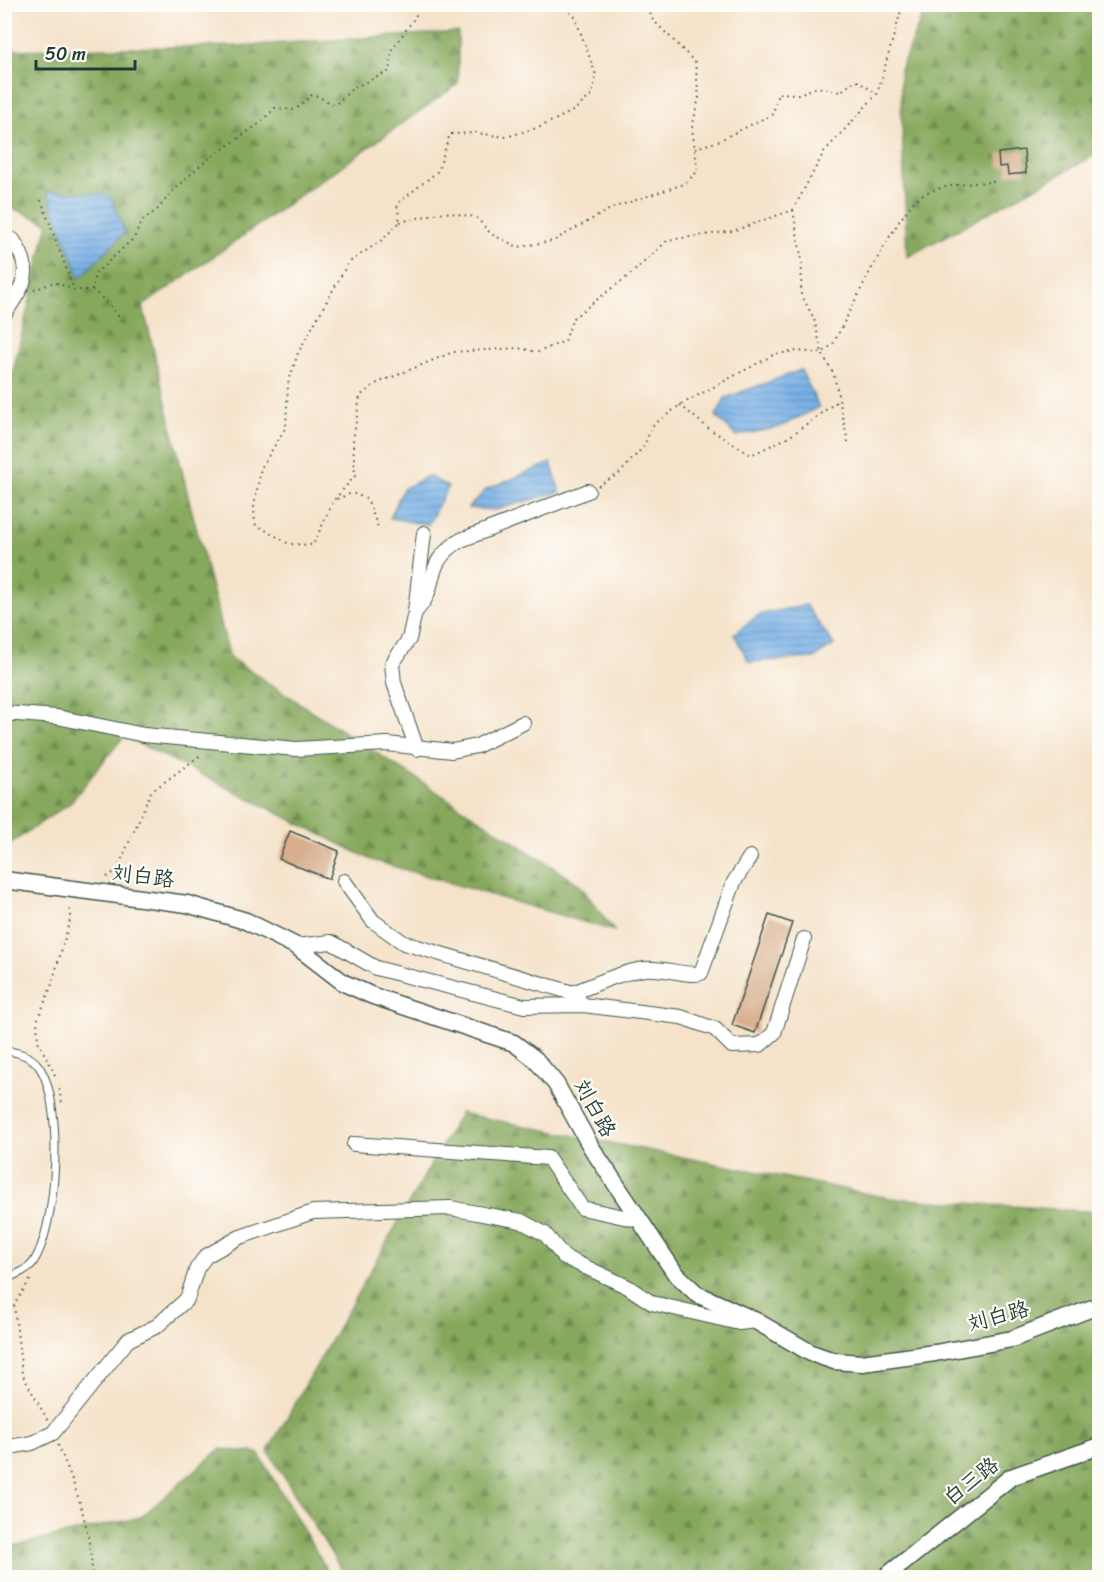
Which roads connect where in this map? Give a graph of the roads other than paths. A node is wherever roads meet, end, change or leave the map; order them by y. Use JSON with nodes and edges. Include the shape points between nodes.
{"nodes":[{"id":1,"x":4,"y":237,"type":"edge"},
{"id":2,"x":4,"y":315,"type":"edge"},
{"id":3,"x":588,"y":492,"type":"road end"},
{"id":4,"x":424,"y":533,"type":"dead end"},
{"id":5,"x":415,"y":612,"type":"junction"},
{"id":6,"x":4,"y":713,"type":"edge"},
{"id":7,"x":523,"y":723,"type":"dead end"},
{"id":8,"x":417,"y":749,"type":"junction"},
{"id":9,"x":750,"y":857,"type":"dead end"},
{"id":10,"x":4,"y":880,"type":"edge"},
{"id":11,"x":344,"y":881,"type":"dead end"},
{"id":12,"x":804,"y":939,"type":"dead end"},
{"id":13,"x":296,"y":946,"type":"junction"},
{"id":14,"x":573,"y":993,"type":"junction"},
{"id":15,"x":583,"y":1005,"type":"junction"},
{"id":16,"x":4,"y":1050,"type":"edge"},
{"id":17,"x":354,"y":1144,"type":"dead end"},
{"id":18,"x":638,"y":1220,"type":"junction"},
{"id":19,"x":4,"y":1279,"type":"edge"},
{"id":20,"x":1100,"y":1305,"type":"edge"},
{"id":21,"x":756,"y":1321,"type":"junction"},
{"id":22,"x":1100,"y":1446,"type":"edge"},
{"id":23,"x":4,"y":1448,"type":"edge"},
{"id":24,"x":884,"y":1578,"type":"edge"}],
"edges":[{"from":1,"to":2,"type":"street","via":[[13,240],[26,259],[23,286]]},
{"from":3,"to":5,"type":"street","via":[[446,549],[436,560],[426,601]]},
{"from":4,"to":5,"type":"street"},
{"from":5,"to":8,"type":"street","via":[[409,639],[392,664],[394,683]]},
{"from":6,"to":8,"type":"street","via":[[57,717],[144,735],[296,749],[387,744]]},
{"from":7,"to":8,"type":"street","via":[[477,746],[452,751]]},
{"from":9,"to":14,"type":"street","via":[[734,882],[701,973],[645,969]]},
{"from":10,"to":13,"type":"street","name":"刘白路","via":[[196,907],[246,921]]},
{"from":11,"to":14,"type":"street","via":[[374,921],[404,943]]},
{"from":12,"to":15,"type":"street","via":[[774,1033],[760,1045],[732,1046],[714,1029],[681,1017]]},
{"from":13,"to":15,"type":"street","via":[[331,942],[376,968],[524,1006]]},
{"from":13,"to":18,"type":"street","name":"刘白路","via":[[344,983],[514,1043],[534,1059],[556,1084]]},
{"from":14,"to":15,"type":"street"},
{"from":16,"to":19,"type":"lane","via":[[36,1062],[44,1074],[50,1088],[56,1147],[49,1222],[32,1264]]},
{"from":17,"to":18,"type":"street","via":[[548,1158],[582,1208]]},
{"from":18,"to":21,"type":"street","name":"刘白路","via":[[675,1273],[697,1294]]},
{"from":20,"to":21,"type":"street","name":"刘白路","via":[[1012,1339],[862,1363],[834,1361],[811,1353]]},
{"from":21,"to":23,"type":"street","via":[[739,1323],[652,1303],[628,1287],[564,1257],[545,1234],[520,1221],[450,1208],[313,1212],[240,1237],[206,1256],[197,1268],[188,1299],[157,1326],[128,1340],[53,1433],[32,1443]]},
{"from":22,"to":24,"type":"street","name":"白三路","via":[[1011,1477]]}]}
